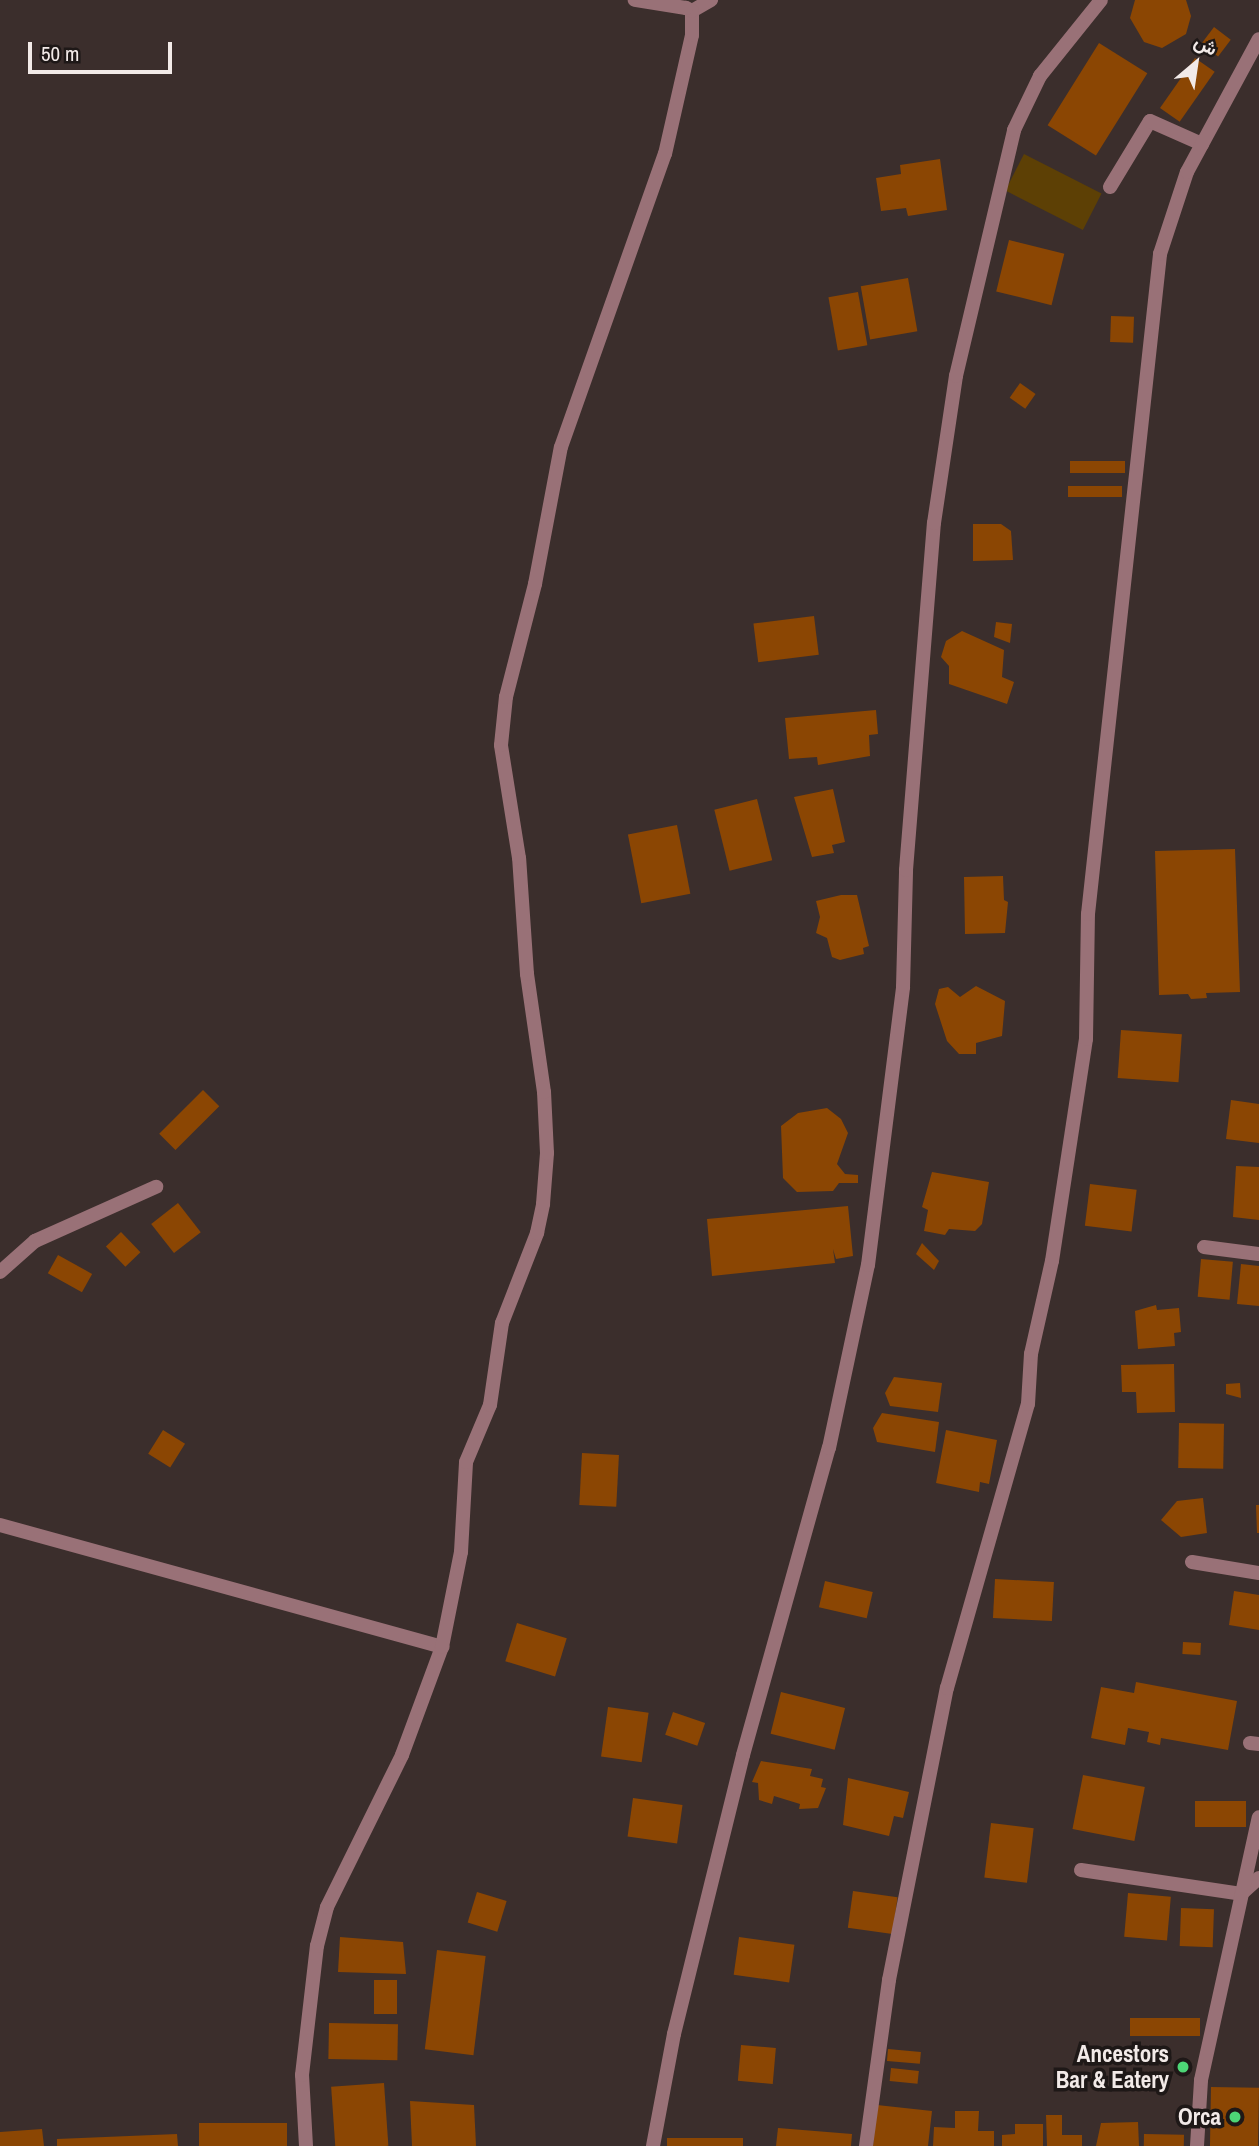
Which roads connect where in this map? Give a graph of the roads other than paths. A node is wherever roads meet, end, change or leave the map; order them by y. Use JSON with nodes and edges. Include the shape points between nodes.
{"nodes":[{"id":1,"x":635,"y":0,"type":"edge"},
{"id":2,"x":710,"y":0,"type":"edge"},
{"id":3,"x":1101,"y":0,"type":"edge"},
{"id":4,"x":692,"y":11,"type":"junction"},
{"id":5,"x":1259,"y":39,"type":"edge"},
{"id":6,"x":1202,"y":144,"type":"junction"},
{"id":7,"x":1110,"y":187,"type":"dead end"},
{"id":8,"x":156,"y":1187,"type":"dead end"},
{"id":9,"x":1204,"y":1247,"type":"dead end"},
{"id":10,"x":1259,"y":1254,"type":"edge"},
{"id":11,"x":0,"y":1272,"type":"edge"},
{"id":12,"x":0,"y":1525,"type":"edge"},
{"id":13,"x":1192,"y":1562,"type":"dead end"},
{"id":14,"x":1259,"y":1573,"type":"edge"},
{"id":15,"x":442,"y":1647,"type":"junction"},
{"id":16,"x":1259,"y":1817,"type":"edge"},
{"id":17,"x":1081,"y":1870,"type":"dead end"},
{"id":18,"x":1259,"y":1878,"type":"edge"},
{"id":19,"x":1241,"y":1894,"type":"junction"},
{"id":20,"x":306,"y":2146,"type":"edge"},
{"id":21,"x":653,"y":2146,"type":"edge"},
{"id":22,"x":866,"y":2146,"type":"edge"},
{"id":23,"x":1197,"y":2146,"type":"edge"}],
"edges":[{"from":1,"to":4,"type":"street","via":[[678,4]]},
{"from":2,"to":4,"type":"street"},
{"from":3,"to":21,"type":"street","via":[[1040,76],[1014,130],[956,376],[934,523],[906,870],[903,987],[868,1265],[829,1448],[743,1755],[674,2034]]},
{"from":4,"to":15,"type":"street","via":[[692,35],[665,154],[561,447],[535,584],[506,696],[501,745],[519,858],[527,974],[544,1093],[546,1175],[537,1233],[502,1322],[490,1405],[466,1462],[461,1552]]},
{"from":5,"to":6,"type":"street"},
{"from":6,"to":7,"type":"street","via":[[1150,121]]},
{"from":6,"to":22,"type":"street","via":[[1172,208],[1160,254],[1088,914],[1086,1039],[1045,1306],[1031,1354],[1028,1404],[947,1688],[889,1980]]},
{"from":8,"to":11,"type":"street","via":[[35,1241]]},
{"from":9,"to":10,"type":"street"},
{"from":12,"to":15,"type":"street"},
{"from":13,"to":14,"type":"street"},
{"from":15,"to":20,"type":"street","via":[[402,1755],[327,1907],[304,2039]]},
{"from":16,"to":19,"type":"street"},
{"from":17,"to":19,"type":"street"},
{"from":18,"to":19,"type":"street"},
{"from":19,"to":23,"type":"street","via":[[1201,2080]]}]}
